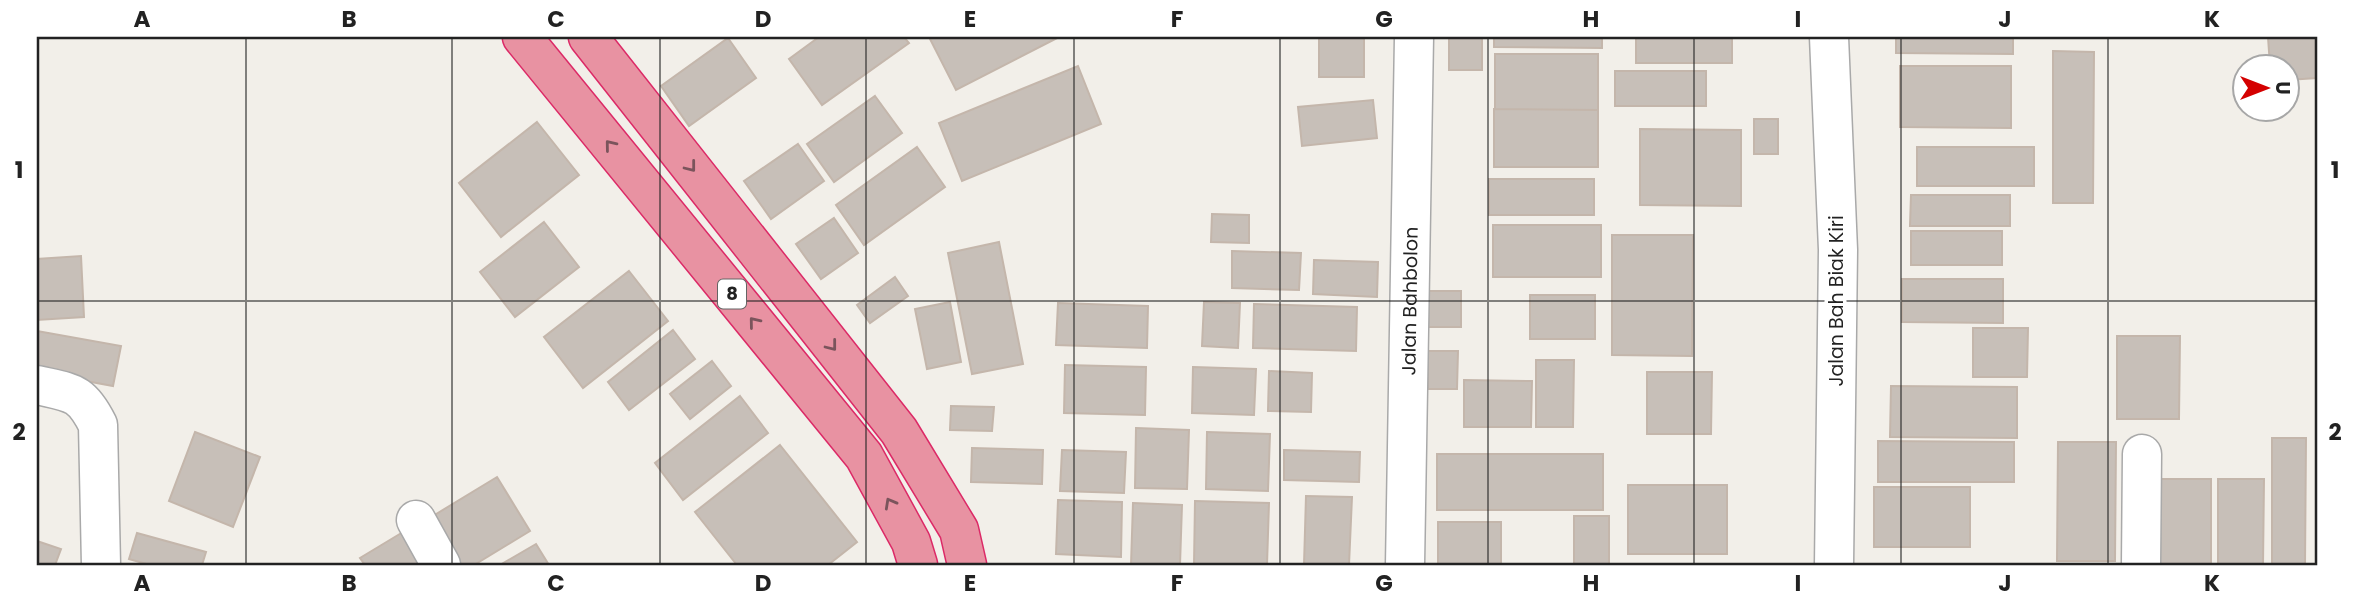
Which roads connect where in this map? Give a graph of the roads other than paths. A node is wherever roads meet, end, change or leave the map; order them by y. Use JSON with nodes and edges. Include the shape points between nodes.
{"nodes":[{"id":1,"x":522,"y":37,"type":"edge"},
{"id":2,"x":588,"y":37,"type":"edge"},
{"id":3,"x":1414,"y":37,"type":"edge"},
{"id":4,"x":1829,"y":37,"type":"edge"},
{"id":5,"x":37,"y":385,"type":"edge"},
{"id":6,"x":2142,"y":454,"type":"dead end"},
{"id":7,"x":416,"y":520,"type":"dead end"},
{"id":8,"x":101,"y":565,"type":"edge"},
{"id":9,"x":441,"y":565,"type":"edge"},
{"id":10,"x":918,"y":565,"type":"edge"},
{"id":11,"x":967,"y":565,"type":"edge"},
{"id":12,"x":1405,"y":565,"type":"edge"},
{"id":13,"x":1834,"y":565,"type":"edge"},
{"id":14,"x":2141,"y":565,"type":"edge"}],
"edges":[{"from":10,"to":1,"type":"highway","number":"8","one_way":true,"via":[[911,542],[864,456]]},
{"from":2,"to":11,"type":"highway","number":"8","one_way":true,"via":[[899,431],[959,530]]},
{"from":3,"to":12,"type":"street","name":"Jalan Bahbolon"},
{"from":4,"to":13,"type":"street","name":"Jalan Bah Biak Kiri","via":[[1838,250]]},
{"from":5,"to":8,"type":"street","via":[[75,394],[88,404],[98,425]]},
{"from":6,"to":14,"type":"street"},
{"from":7,"to":9,"type":"street"}]}
